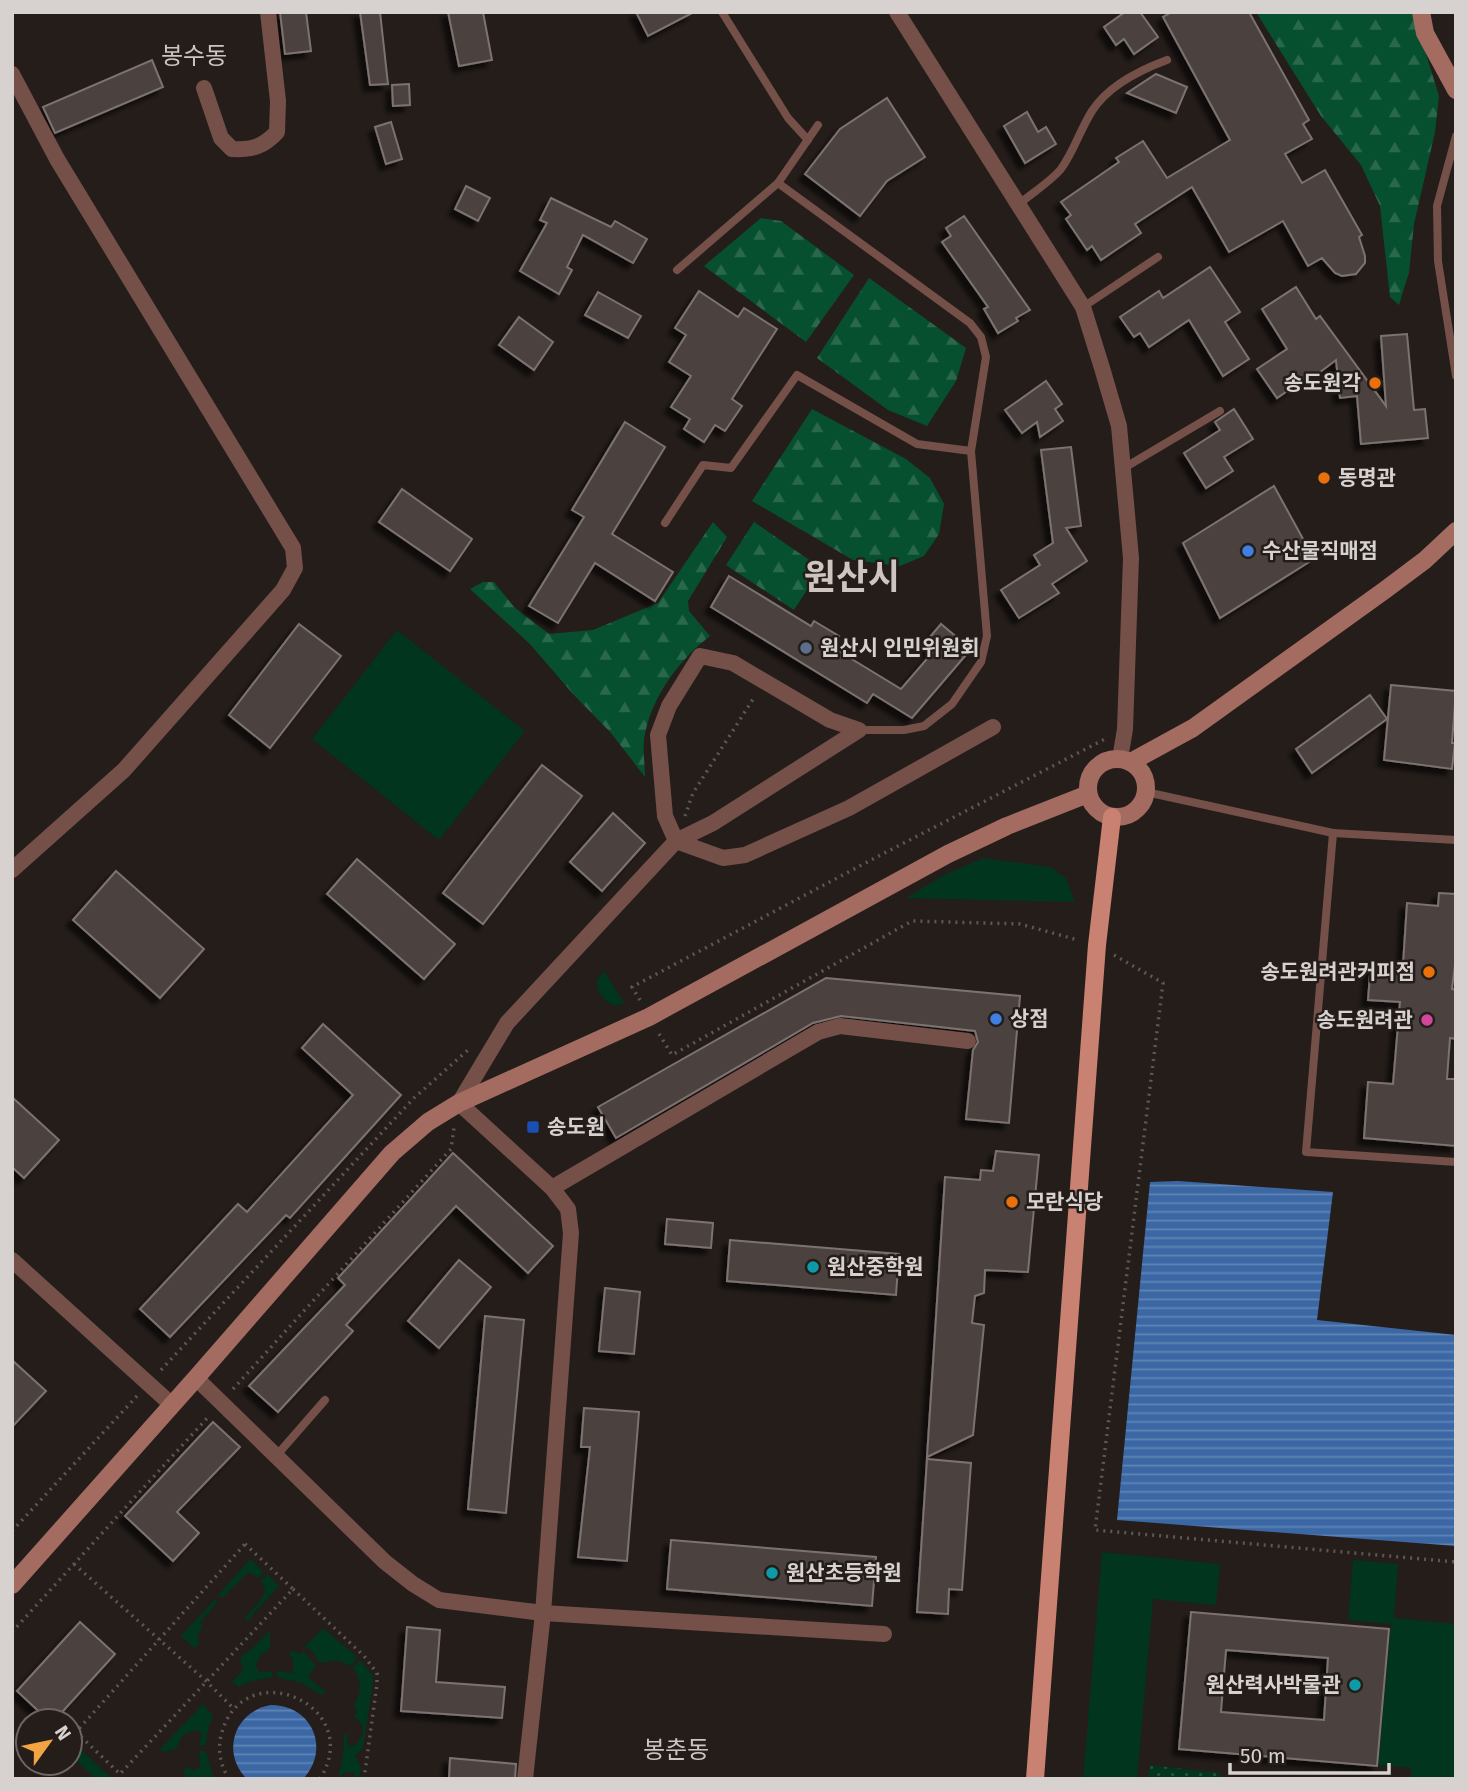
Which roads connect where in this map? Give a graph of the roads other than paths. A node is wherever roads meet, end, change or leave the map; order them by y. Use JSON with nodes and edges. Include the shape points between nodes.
{"nodes":[{"id":1,"x":268,"y":12,"type":"edge"},
{"id":2,"x":722,"y":12,"type":"edge"},
{"id":3,"x":897,"y":12,"type":"edge"},
{"id":4,"x":1421,"y":12,"type":"edge"},
{"id":5,"x":1167,"y":60,"type":"dead end"},
{"id":6,"x":12,"y":74,"type":"edge"},
{"id":7,"x":204,"y":88,"type":"dead end"},
{"id":8,"x":1456,"y":90,"type":"edge"},
{"id":9,"x":818,"y":125,"type":"dead end"},
{"id":10,"x":1456,"y":136,"type":"edge"},
{"id":11,"x":808,"y":140,"type":"junction"},
{"id":12,"x":778,"y":183,"type":"junction"},
{"id":13,"x":1019,"y":204,"type":"junction"},
{"id":14,"x":1158,"y":257,"type":"dead end"},
{"id":15,"x":677,"y":270,"type":"dead end"},
{"id":16,"x":1083,"y":307,"type":"junction"},
{"id":17,"x":1456,"y":376,"type":"edge"},
{"id":18,"x":1220,"y":411,"type":"dead end"},
{"id":19,"x":971,"y":451,"type":"junction"},
{"id":20,"x":1124,"y":468,"type":"junction"},
{"id":21,"x":665,"y":523,"type":"dead end"},
{"id":22,"x":1456,"y":530,"type":"edge"},
{"id":23,"x":993,"y":727,"type":"dead end"},
{"id":24,"x":859,"y":730,"type":"junction"},
{"id":25,"x":1126,"y":761,"type":"junction"},
{"id":26,"x":1146,"y":792,"type":"junction"},
{"id":27,"x":1088,"y":794,"type":"junction"},
{"id":28,"x":1112,"y":817,"type":"junction"},
{"id":29,"x":1333,"y":833,"type":"junction"},
{"id":30,"x":1456,"y":840,"type":"edge"},
{"id":31,"x":676,"y":841,"type":"junction"},
{"id":32,"x":12,"y":870,"type":"edge"},
{"id":33,"x":968,"y":1041,"type":"dead end"},
{"id":34,"x":459,"y":1103,"type":"junction"},
{"id":35,"x":1456,"y":1162,"type":"edge"},
{"id":36,"x":552,"y":1188,"type":"junction"},
{"id":37,"x":12,"y":1260,"type":"edge"},
{"id":38,"x":196,"y":1378,"type":"junction"},
{"id":39,"x":325,"y":1400,"type":"dead end"},
{"id":40,"x":172,"y":1405,"type":"junction"},
{"id":41,"x":276,"y":1455,"type":"junction"},
{"id":42,"x":12,"y":1585,"type":"edge"},
{"id":43,"x":543,"y":1613,"type":"junction"},
{"id":44,"x":884,"y":1634,"type":"dead end"},
{"id":45,"x":525,"y":1779,"type":"edge"},
{"id":46,"x":1035,"y":1779,"type":"edge"}],
"edges":[{"from":1,"to":7,"type":"street","via":[[277,132],[266,144],[232,149],[220,138]]},
{"from":2,"to":11,"type":"lane","via":[[788,118]]},
{"from":3,"to":13,"type":"street"},
{"from":4,"to":8,"type":"main road","via":[[1425,33]]},
{"from":5,"to":13,"type":"lane","via":[[1143,68],[1112,90],[1093,109],[1059,171]]},
{"from":6,"to":32,"type":"street","via":[[57,159],[293,548],[295,568],[283,590],[124,770]]},
{"from":9,"to":11,"type":"lane"},
{"from":10,"to":17,"type":"lane","via":[[1437,206],[1438,261]]},
{"from":11,"to":12,"type":"lane"},
{"from":12,"to":15,"type":"lane"},
{"from":12,"to":19,"type":"lane","via":[[970,323],[981,337],[986,357]]},
{"from":13,"to":16,"type":"street"},
{"from":14,"to":16,"type":"lane"},
{"from":16,"to":20,"type":"street","via":[[1119,426]]},
{"from":18,"to":20,"type":"lane"},
{"from":19,"to":21,"type":"lane","via":[[917,444],[797,375],[731,468],[703,465]]},
{"from":19,"to":24,"type":"lane","via":[[987,636],[981,662],[952,704],[924,726]]},
{"from":20,"to":25,"type":"street","via":[[1131,558]]},
{"from":22,"to":25,"type":"main road","via":[[1425,560],[1193,728]]},
{"from":23,"to":31,"type":"street","via":[[849,808],[746,855],[723,858]]},
{"from":24,"to":31,"type":"street","via":[[713,823]]},
{"from":24,"to":31,"type":"street","via":[[830,720],[733,663],[700,656],[669,706],[659,735],[665,816]]},
{"from":25,"to":26,"type":"main road","via":[[1143,775]]},
{"from":25,"to":27,"type":"main road","via":[[1110,760],[1095,769]]},
{"from":26,"to":28,"type":"main road","via":[[1130,815]]},
{"from":26,"to":29,"type":"lane"},
{"from":27,"to":28,"type":"main road","via":[[1096,809]]},
{"from":27,"to":34,"type":"main road","via":[[948,854],[649,1017]]},
{"from":28,"to":46,"type":"main road","via":[[1097,945]]},
{"from":29,"to":30,"type":"lane"},
{"from":29,"to":35,"type":"lane","via":[[1306,1152]]},
{"from":31,"to":34,"type":"street","via":[[507,1023]]},
{"from":33,"to":36,"type":"street","via":[[840,1026],[818,1032]]},
{"from":34,"to":36,"type":"street"},
{"from":34,"to":38,"type":"main road","via":[[392,1153]]},
{"from":36,"to":43,"type":"street","via":[[568,1209],[572,1233]]},
{"from":37,"to":40,"type":"street"},
{"from":38,"to":40,"type":"main road"},
{"from":38,"to":41,"type":"street"},
{"from":39,"to":41,"type":"lane"},
{"from":40,"to":42,"type":"main road"},
{"from":41,"to":43,"type":"street","via":[[385,1562],[439,1600]]},
{"from":43,"to":44,"type":"street"},
{"from":43,"to":45,"type":"street"}]}
